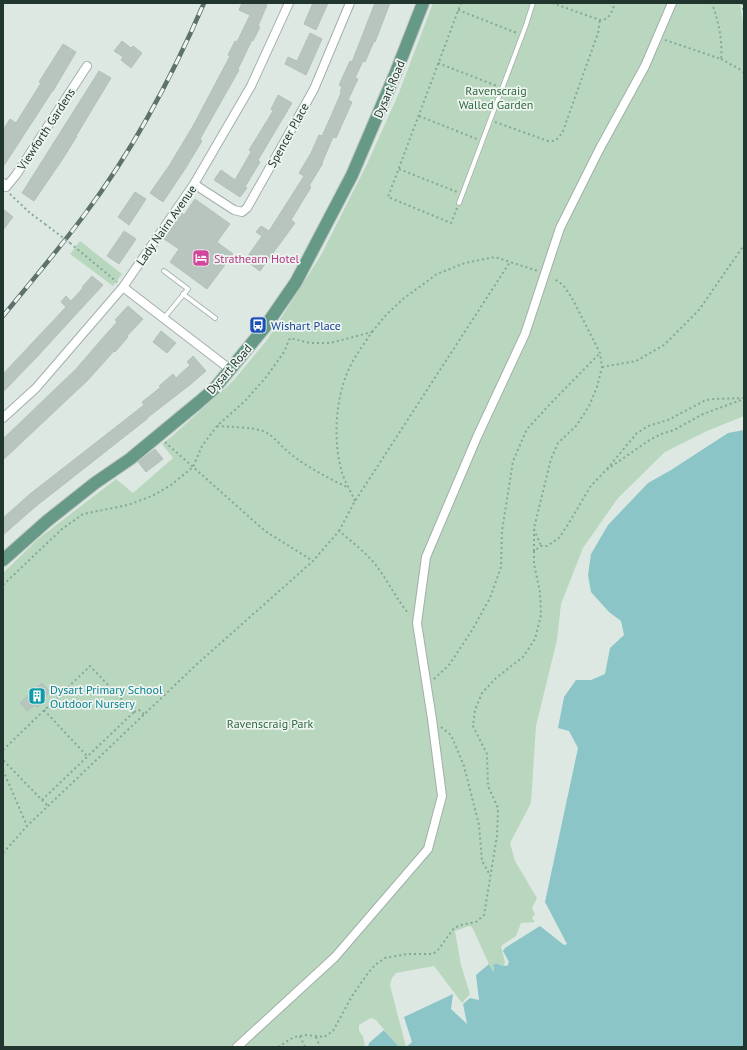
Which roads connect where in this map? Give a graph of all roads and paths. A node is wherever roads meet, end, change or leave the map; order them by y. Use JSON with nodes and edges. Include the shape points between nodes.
{"nodes":[{"id":1,"x":288,"y":3,"type":"edge"},
{"id":2,"x":350,"y":3,"type":"edge"},
{"id":3,"x":423,"y":3,"type":"edge"},
{"id":4,"x":461,"y":3,"type":"edge"},
{"id":5,"x":533,"y":3,"type":"edge"},
{"id":6,"x":552,"y":3,"type":"edge"},
{"id":7,"x":615,"y":3,"type":"edge"},
{"id":8,"x":672,"y":3,"type":"edge"},
{"id":9,"x":712,"y":3,"type":"edge"},
{"id":10,"x":742,"y":3,"type":"edge"},
{"id":11,"x":458,"y":10,"type":"junction"},
{"id":12,"x":744,"y":14,"type":"edge"},
{"id":13,"x":600,"y":20,"type":"junction"},
{"id":14,"x":522,"y":36,"type":"junction"},
{"id":15,"x":658,"y":38,"type":"junction"},
{"id":16,"x":721,"y":59,"type":"junction"},
{"id":17,"x":438,"y":63,"type":"junction"},
{"id":18,"x":87,"y":66,"type":"dead end"},
{"id":19,"x":744,"y":74,"type":"edge"},
{"id":20,"x":502,"y":88,"type":"junction"},
{"id":21,"x":419,"y":116,"type":"junction"},
{"id":22,"x":490,"y":120,"type":"junction"},
{"id":23,"x":482,"y":141,"type":"junction"},
{"id":24,"x":399,"y":169,"type":"junction"},
{"id":25,"x":194,"y":184,"type":"junction"},
{"id":26,"x":4,"y":186,"type":"edge"},
{"id":27,"x":462,"y":194,"type":"junction"},
{"id":28,"x":459,"y":203,"type":"joint"},
{"id":29,"x":744,"y":245,"type":"edge"},
{"id":30,"x":510,"y":262,"type":"junction"},
{"id":31,"x":164,"y":271,"type":"dead end"},
{"id":32,"x":545,"y":273,"type":"junction"},
{"id":33,"x":123,"y":287,"type":"junction"},
{"id":34,"x":183,"y":294,"type":"junction"},
{"id":35,"x":164,"y":318,"type":"junction"},
{"id":36,"x":214,"y":318,"type":"dead end"},
{"id":37,"x":372,"y":332,"type":"junction"},
{"id":38,"x":600,"y":353,"type":"junction"},
{"id":39,"x":602,"y":367,"type":"junction"},
{"id":40,"x":230,"y":370,"type":"junction"},
{"id":41,"x":744,"y":398,"type":"edge"},
{"id":42,"x":3,"y":418,"type":"edge"},
{"id":43,"x":217,"y":426,"type":"junction"},
{"id":44,"x":159,"y":436,"type":"junction"},
{"id":45,"x":193,"y":467,"type":"junction"},
{"id":46,"x":605,"y":471,"type":"junction"},
{"id":47,"x":349,"y":488,"type":"junction"},
{"id":48,"x":355,"y":501,"type":"junction"},
{"id":49,"x":534,"y":528,"type":"junction"},
{"id":50,"x":339,"y":531,"type":"junction"},
{"id":51,"x":541,"y":546,"type":"junction"},
{"id":52,"x":534,"y":552,"type":"junction"},
{"id":53,"x":3,"y":560,"type":"edge"},
{"id":54,"x":313,"y":561,"type":"junction"},
{"id":55,"x":3,"y":585,"type":"edge"},
{"id":56,"x":417,"y":624,"type":"junction"},
{"id":57,"x":427,"y":685,"type":"junction"},
{"id":58,"x":44,"y":710,"type":"junction"},
{"id":59,"x":134,"y":712,"type":"junction"},
{"id":60,"x":144,"y":714,"type":"junction"},
{"id":61,"x":432,"y":719,"type":"junction"},
{"id":62,"x":3,"y":750,"type":"edge"},
{"id":63,"x":88,"y":756,"type":"junction"},
{"id":64,"x":3,"y":760,"type":"edge"},
{"id":65,"x":3,"y":770,"type":"edge"},
{"id":66,"x":42,"y":800,"type":"junction"},
{"id":67,"x":48,"y":806,"type":"junction"},
{"id":68,"x":27,"y":826,"type":"junction"},
{"id":69,"x":3,"y":853,"type":"edge"},
{"id":70,"x":491,"y":876,"type":"junction"},
{"id":71,"x":300,"y":1036,"type":"junction"},
{"id":72,"x":316,"y":1037,"type":"junction"},
{"id":73,"x":237,"y":1047,"type":"edge"},
{"id":74,"x":278,"y":1047,"type":"edge"},
{"id":75,"x":305,"y":1047,"type":"edge"},
{"id":76,"x":320,"y":1047,"type":"edge"}],
"edges":[{"from":1,"to":25,"type":"street","name":"Lady Nairn Avenue","via":[[251,86]]},
{"from":2,"to":25,"type":"street","name":"Spencer Place","via":[[314,89],[247,208],[242,212],[234,210]]},
{"from":3,"to":40,"type":"main road","name":"Dysart Road","via":[[352,175],[296,282],[265,327]]},
{"from":4,"to":11,"type":"path"},
{"from":5,"to":14,"type":"lane"},
{"from":6,"to":13,"type":"path"},
{"from":7,"to":13,"type":"path","via":[[610,15]]},
{"from":8,"to":15,"type":"street"},
{"from":9,"to":16,"type":"path","via":[[719,30]]},
{"from":10,"to":12,"type":"path"},
{"from":11,"to":14,"type":"path"},
{"from":11,"to":17,"type":"path"},
{"from":13,"to":22,"type":"path","via":[[598,33],[563,131],[557,140],[548,141]]},
{"from":14,"to":20,"type":"lane"},
{"from":15,"to":16,"type":"path"},
{"from":15,"to":32,"type":"street","via":[[560,228]]},
{"from":16,"to":19,"type":"path"},
{"from":17,"to":20,"type":"path"},
{"from":17,"to":21,"type":"path"},
{"from":18,"to":26,"type":"street","name":"Viewforth Gardens","via":[[16,175]]},
{"from":20,"to":22,"type":"lane"},
{"from":21,"to":23,"type":"path"},
{"from":21,"to":24,"type":"path"},
{"from":22,"to":23,"type":"lane"},
{"from":23,"to":27,"type":"lane"},
{"from":24,"to":27,"type":"path"},
{"from":24,"to":28,"type":"path","via":[[388,197],[451,223]]},
{"from":25,"to":33,"type":"street","name":"Lady Nairn Avenue"},
{"from":26,"to":33,"type":"path","bridge":true,"via":[[24,208]]},
{"from":27,"to":28,"type":"lane"},
{"from":29,"to":39,"type":"path","via":[[699,310],[664,345],[636,361]]},
{"from":30,"to":32,"type":"path"},
{"from":30,"to":37,"type":"path","via":[[495,257],[465,263],[437,274],[403,299]]},
{"from":30,"to":48,"type":"path"},
{"from":31,"to":34,"type":"lane","via":[[188,288]]},
{"from":32,"to":38,"type":"path","via":[[563,285],[572,298]]},
{"from":32,"to":56,"type":"street","via":[[525,334],[477,437],[426,557]]},
{"from":33,"to":35,"type":"street"},
{"from":33,"to":42,"type":"street","name":"Lady Nairn Avenue","via":[[36,388]]},
{"from":34,"to":35,"type":"lane"},
{"from":34,"to":36,"type":"lane"},
{"from":35,"to":40,"type":"street"},
{"from":37,"to":43,"type":"path","via":[[330,343],[310,343],[290,338],[284,352],[267,376],[246,400]]},
{"from":37,"to":47,"type":"path","via":[[348,370],[340,394],[337,442],[342,473]]},
{"from":38,"to":39,"type":"path"},
{"from":38,"to":57,"type":"path","via":[[527,430],[513,461],[502,531],[501,567],[490,598],[449,665]]},
{"from":39,"to":49,"type":"path","via":[[597,387],[588,406],[577,425],[558,444],[551,459]]},
{"from":40,"to":44,"type":"main road","name":"Dysart Road","via":[[214,388]]},
{"from":41,"to":46,"type":"path","via":[[661,434]]},
{"from":41,"to":46,"type":"path","via":[[706,400],[668,420],[648,426],[637,433]]},
{"from":43,"to":45,"type":"path","via":[[202,446]]},
{"from":43,"to":47,"type":"path","via":[[264,431],[320,474]]},
{"from":44,"to":45,"type":"path"},
{"from":44,"to":53,"type":"main road","name":"Dysart Road","via":[[47,521]]},
{"from":45,"to":54,"type":"path","via":[[264,531]]},
{"from":45,"to":55,"type":"path","via":[[152,496],[128,505],[83,514],[62,529]]},
{"from":46,"to":51,"type":"path","via":[[590,487],[558,538],[547,546]]},
{"from":47,"to":48,"type":"path"},
{"from":48,"to":50,"type":"path"},
{"from":49,"to":51,"type":"path"},
{"from":49,"to":52,"type":"path"},
{"from":50,"to":54,"type":"path"},
{"from":50,"to":56,"type":"path","via":[[377,566],[398,602]]},
{"from":51,"to":52,"type":"path"},
{"from":52,"to":70,"type":"path","via":[[541,600],[541,615],[535,639],[523,657],[496,678],[482,693],[475,710],[473,726],[487,754],[488,786],[498,808]]},
{"from":54,"to":60,"type":"path"},
{"from":56,"to":57,"type":"street"},
{"from":57,"to":61,"type":"street"},
{"from":58,"to":59,"type":"path","via":[[90,666]]},
{"from":58,"to":62,"type":"path"},
{"from":58,"to":63,"type":"path"},
{"from":59,"to":60,"type":"path","via":[[139,710]]},
{"from":59,"to":63,"type":"path"},
{"from":60,"to":67,"type":"path"},
{"from":61,"to":70,"type":"path","via":[[451,735],[464,766],[479,825],[482,861]]},
{"from":61,"to":73,"type":"street","via":[[442,796],[428,849],[335,957]]},
{"from":63,"to":66,"type":"path"},
{"from":64,"to":66,"type":"path"},
{"from":65,"to":68,"type":"path"},
{"from":66,"to":67,"type":"path"},
{"from":67,"to":68,"type":"path"},
{"from":68,"to":69,"type":"path"},
{"from":70,"to":72,"type":"path","via":[[484,914],[476,922],[454,928],[433,954],[407,954],[385,958],[375,965],[352,996],[333,1031],[324,1037]]},
{"from":71,"to":72,"type":"path"},
{"from":71,"to":74,"type":"path"},
{"from":71,"to":75,"type":"path"},
{"from":72,"to":76,"type":"path"}]}
